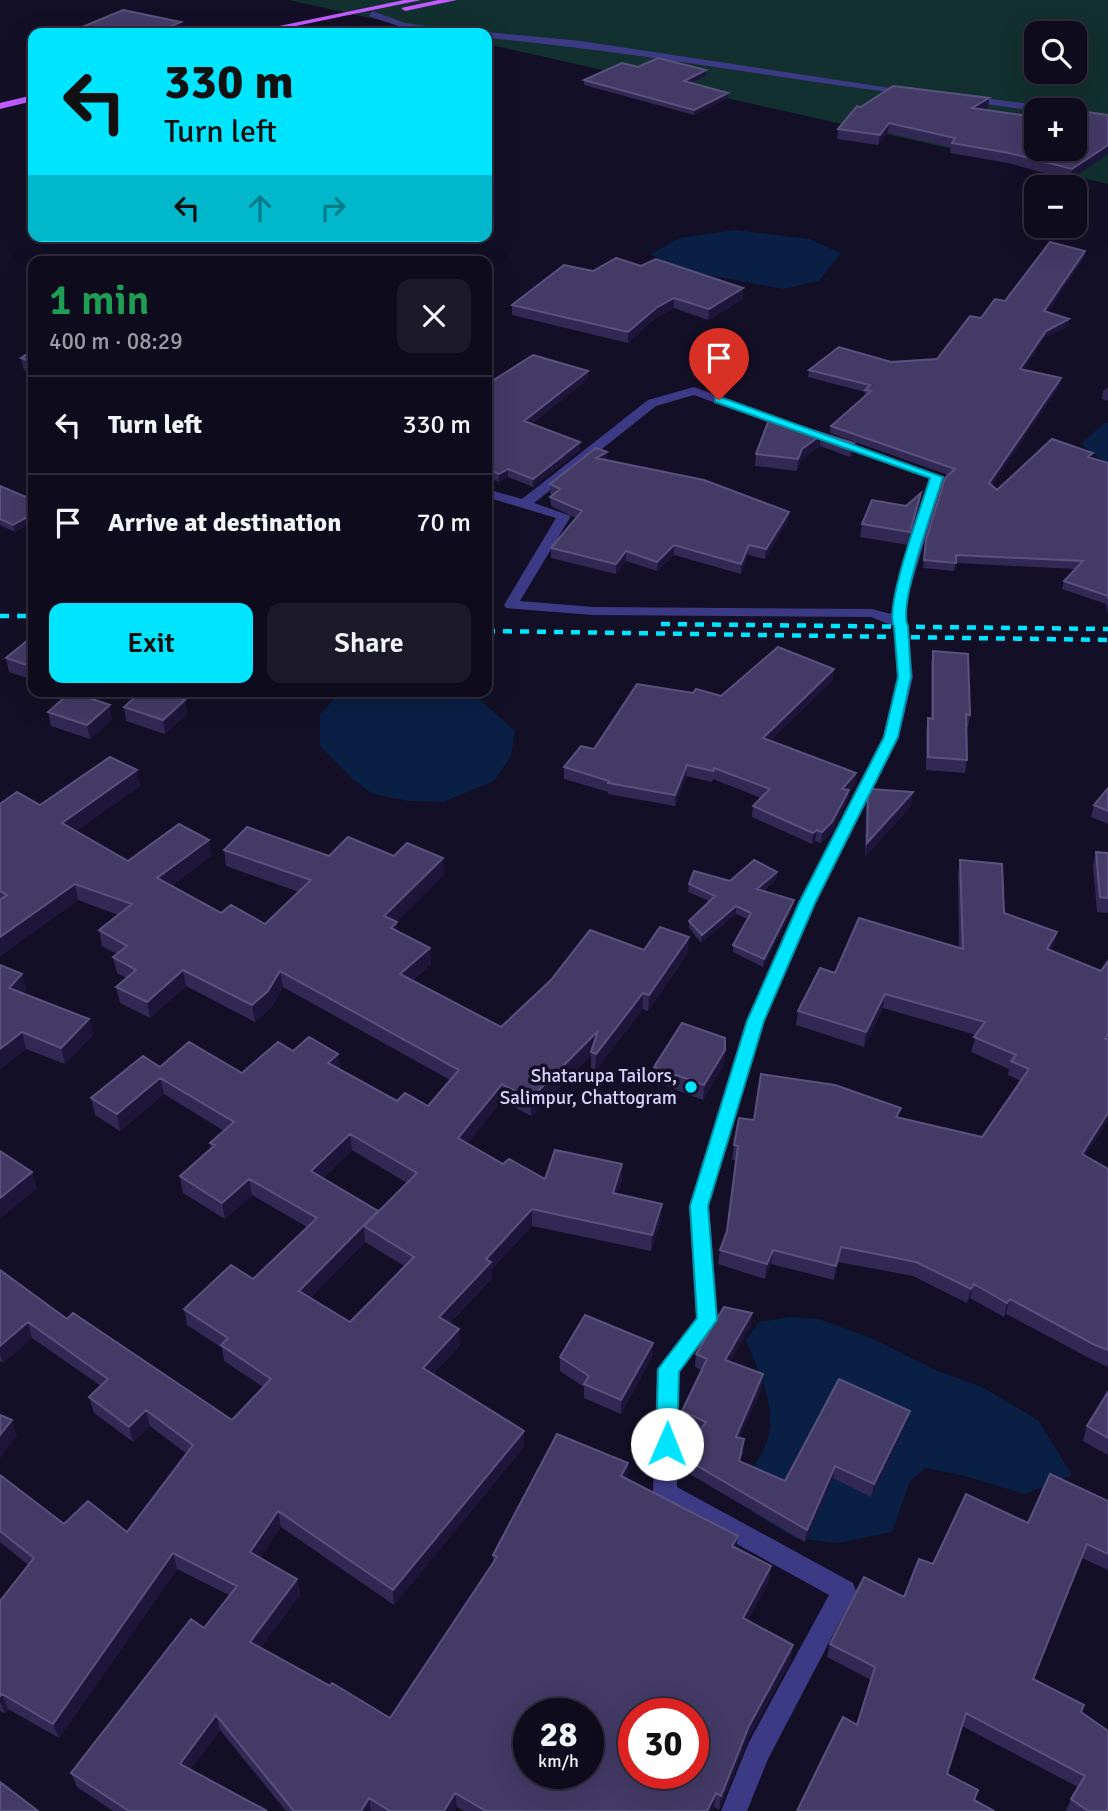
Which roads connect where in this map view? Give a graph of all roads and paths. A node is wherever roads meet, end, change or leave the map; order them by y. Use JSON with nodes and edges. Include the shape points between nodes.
{"nodes":[{"id":1,"x":417,"y":0,"type":"edge"},
{"id":2,"x":453,"y":0,"type":"edge"},
{"id":3,"x":372,"y":14,"type":"junction"},
{"id":4,"x":275,"y":28,"type":"edge"},
{"id":5,"x":309,"y":28,"type":"edge"},
{"id":6,"x":429,"y":28,"type":"edge"},
{"id":7,"x":492,"y":36,"type":"edge"},
{"id":8,"x":28,"y":89,"type":"edge"},
{"id":9,"x":922,"y":93,"type":"edge"},
{"id":10,"x":0,"y":97,"type":"edge"},
{"id":11,"x":961,"y":98,"type":"edge"},
{"id":12,"x":28,"y":99,"type":"edge"},
{"id":13,"x":0,"y":106,"type":"edge"},
{"id":14,"x":1024,"y":106,"type":"edge"},
{"id":15,"x":492,"y":495,"type":"edge"},
{"id":16,"x":524,"y":504,"type":"junction"},
{"id":17,"x":898,"y":620,"type":"junction"},
{"id":18,"x":734,"y":1811,"type":"edge"}],
"edges":[{"from":1,"to":4,"type":"main road"},
{"from":2,"to":3,"type":"main road"},
{"from":3,"to":5,"type":"main road"},
{"from":3,"to":6,"type":"street"},
{"from":7,"to":9,"type":"street"},
{"from":8,"to":10,"type":"main road"},
{"from":11,"to":14,"type":"street"},
{"from":12,"to":13,"type":"main road"},
{"from":15,"to":16,"type":"street"},
{"from":16,"to":17,"type":"street","via":[[564,516],[510,605],[593,611],[872,613]]},
{"from":16,"to":17,"type":"street","via":[[652,403],[694,391],[937,477]]},
{"from":17,"to":18,"type":"street","via":[[905,677],[891,737],[807,903],[755,1021],[699,1206],[707,1320],[668,1369],[665,1493],[844,1591],[758,1751]]}]}
